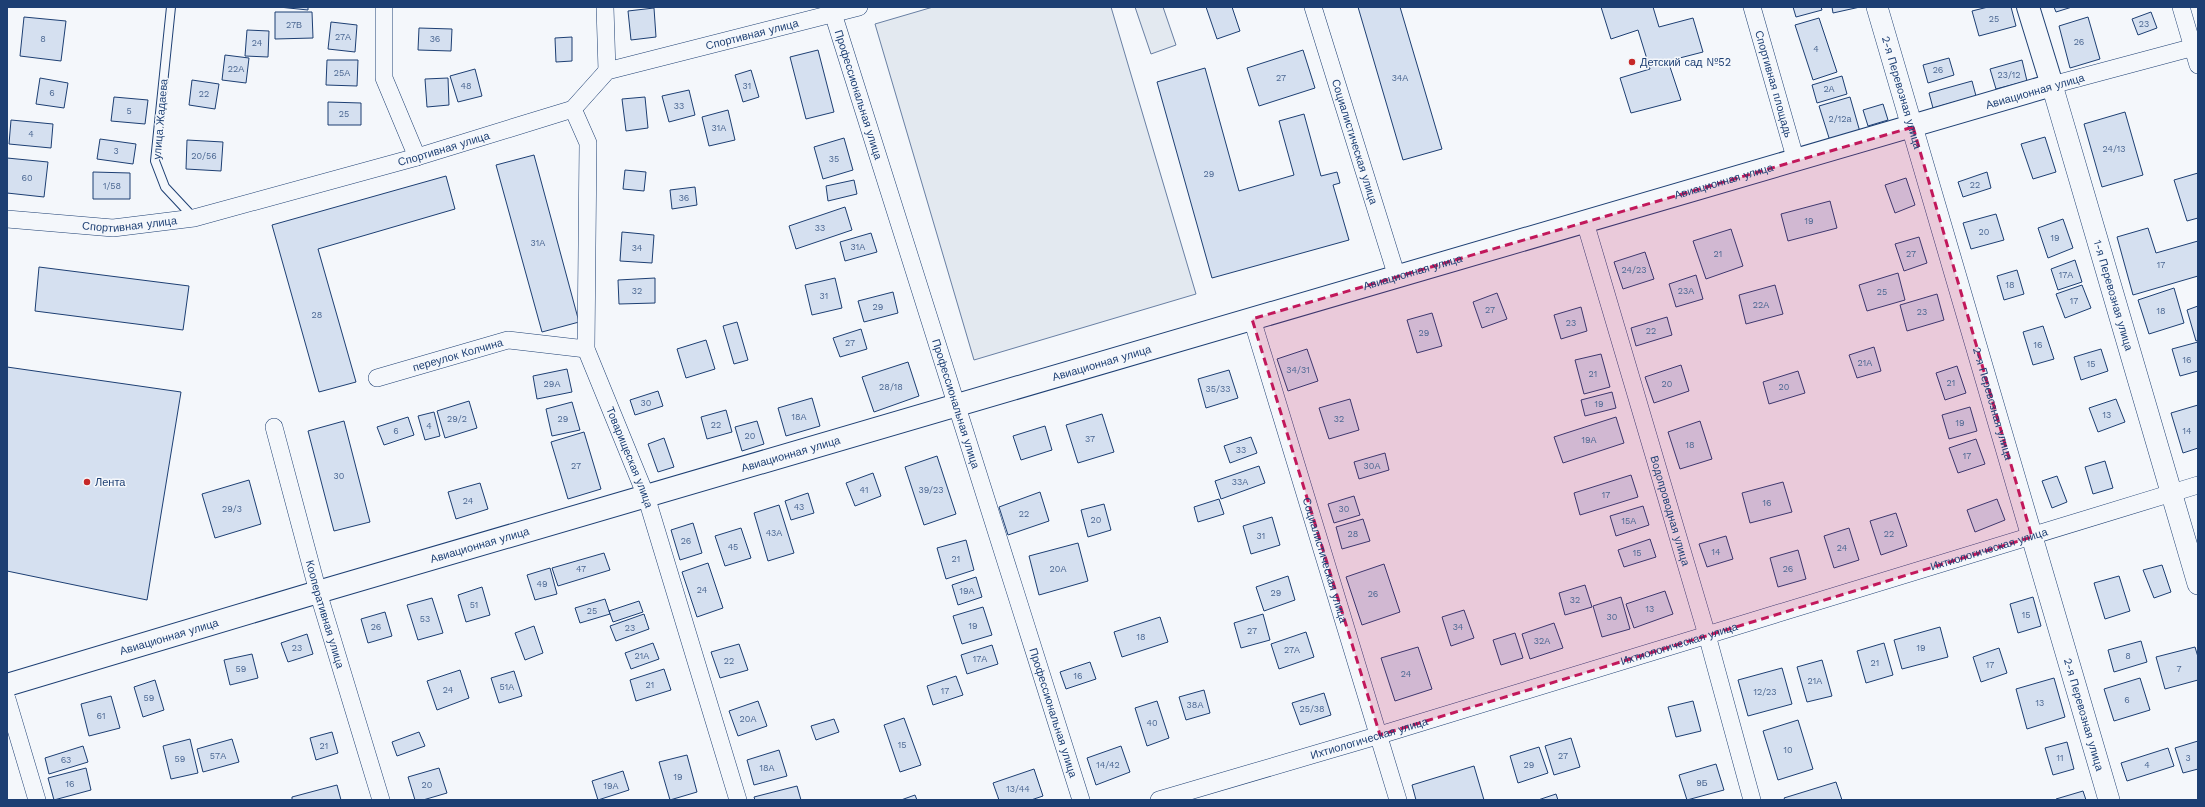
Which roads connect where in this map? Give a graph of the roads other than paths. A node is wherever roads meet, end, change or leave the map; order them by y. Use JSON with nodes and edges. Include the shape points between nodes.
{"nodes":[{"id":1,"x":171,"y":7,"type":"edge"},
{"id":2,"x":384,"y":7,"type":"edge"},
{"id":3,"x":605,"y":7,"type":"edge"},
{"id":4,"x":860,"y":7,"type":"edge"},
{"id":5,"x":1313,"y":7,"type":"edge"},
{"id":6,"x":1752,"y":7,"type":"edge"},
{"id":7,"x":1877,"y":7,"type":"edge"},
{"id":8,"x":2028,"y":7,"type":"edge"},
{"id":9,"x":2181,"y":7,"type":"edge"},
{"id":10,"x":831,"y":10,"type":"edge"},
{"id":11,"x":2195,"y":47,"type":"edge"},
{"id":12,"x":2198,"y":65,"type":"edge"},
{"id":13,"x":607,"y":71,"type":"junction"},
{"id":14,"x":2052,"y":86,"type":"junction"},
{"id":15,"x":573,"y":109,"type":"junction"},
{"id":16,"x":1912,"y":128,"type":"junction"},
{"id":17,"x":417,"y":157,"type":"junction"},
{"id":18,"x":1796,"y":161,"type":"junction"},
{"id":19,"x":194,"y":218,"type":"junction"},
{"id":20,"x":7,"y":219,"type":"edge"},
{"id":21,"x":1585,"y":222,"type":"junction"},
{"id":22,"x":1397,"y":277,"type":"junction"},
{"id":23,"x":1252,"y":319,"type":"junction"},
{"id":24,"x":586,"y":349,"type":"junction"},
{"id":25,"x":377,"y":378,"type":"dead end"},
{"id":26,"x":956,"y":406,"type":"junction"},
{"id":27,"x":274,"y":427,"type":"dead end"},
{"id":28,"x":2198,"y":485,"type":"edge"},
{"id":29,"x":2171,"y":493,"type":"junction"},
{"id":30,"x":646,"y":496,"type":"junction"},
{"id":31,"x":2032,"y":537,"type":"junction"},
{"id":32,"x":2198,"y":584,"type":"edge"},
{"id":33,"x":318,"y":592,"type":"junction"},
{"id":34,"x":1707,"y":635,"type":"junction"},
{"id":35,"x":7,"y":685,"type":"edge"},
{"id":36,"x":7,"y":699,"type":"edge"},
{"id":37,"x":1380,"y":735,"type":"junction"},
{"id":38,"x":37,"y":800,"type":"edge"},
{"id":39,"x":381,"y":800,"type":"edge"},
{"id":40,"x":738,"y":800,"type":"edge"},
{"id":41,"x":1080,"y":800,"type":"edge"},
{"id":42,"x":1159,"y":800,"type":"edge"},
{"id":43,"x":1398,"y":800,"type":"edge"},
{"id":44,"x":1752,"y":800,"type":"edge"},
{"id":45,"x":2109,"y":800,"type":"edge"}],
"edges":[{"from":1,"to":19,"type":"lane","name":"улица Жадаева","via":[[155,161],[165,188]]},
{"from":2,"to":17,"type":"street","via":[[384,78]]},
{"from":3,"to":13,"type":"street"},
{"from":4,"to":10,"type":"street","name":"Спортивная улица"},
{"from":5,"to":22,"type":"street","name":"Социалистическая улица"},
{"from":6,"to":18,"type":"street","name":"Спортивная площадь"},
{"from":7,"to":16,"type":"street","name":"2-я Перевозная улица"},
{"from":8,"to":14,"type":"main road","name":"1-я Перевозная улица"},
{"from":9,"to":11,"type":"street"},
{"from":10,"to":13,"type":"street","name":"Спортивная улица"},
{"from":10,"to":26,"type":"street","name":"Профессиональная улица"},
{"from":11,"to":12,"type":"street"},
{"from":11,"to":14,"type":"street","name":"Авиационная улица"},
{"from":13,"to":15,"type":"street"},
{"from":14,"to":16,"type":"main road","name":"Авиационная улица"},
{"from":14,"to":29,"type":"street","name":"1-я Перевозная улица"},
{"from":15,"to":17,"type":"street","name":"Спортивная улица"},
{"from":15,"to":24,"type":"street","name":"Товарищеская улица","via":[[588,143]]},
{"from":16,"to":18,"type":"main road","name":"Авиационная улица"},
{"from":16,"to":31,"type":"street","name":"2-я Перевозная улица"},
{"from":17,"to":19,"type":"street","name":"Спортивная улица"},
{"from":18,"to":21,"type":"main road","name":"Авиационная улица"},
{"from":19,"to":20,"type":"street","name":"Спортивная улица","via":[[113,228]]},
{"from":21,"to":22,"type":"main road","name":"Авиационная улица"},
{"from":21,"to":34,"type":"street","name":"Водопроводная улица"},
{"from":22,"to":23,"type":"main road","name":"Авиационная улица"},
{"from":23,"to":26,"type":"main road","name":"Авиационная улица"},
{"from":23,"to":37,"type":"street","name":"Социалистическая улица"},
{"from":24,"to":25,"type":"street","name":"переулок Колчина","via":[[508,340]]},
{"from":24,"to":30,"type":"street","name":"Товарищеская улица"},
{"from":26,"to":30,"type":"main road","name":"Авиационная улица"},
{"from":26,"to":41,"type":"street","name":"Профессиональная улица"},
{"from":27,"to":33,"type":"street","name":"Кооперативная улица"},
{"from":28,"to":29,"type":"street","name":"Ихтиологическая улица"},
{"from":29,"to":31,"type":"street","name":"Ихтиологическая улица"},
{"from":29,"to":32,"type":"street","name":"1-я Перевозная улица"},
{"from":30,"to":33,"type":"main road","name":"Авиационная улица"},
{"from":30,"to":40,"type":"street","name":"Товарищеская улица"},
{"from":31,"to":34,"type":"street","name":"Ихтиологическая улица"},
{"from":31,"to":45,"type":"street","name":"2-я Перевозная улица"},
{"from":33,"to":35,"type":"main road","name":"Авиационная улица"},
{"from":33,"to":39,"type":"street","name":"Кооперативная улица"},
{"from":34,"to":37,"type":"street","name":"Ихтиологическая улица"},
{"from":34,"to":44,"type":"street","name":"Водопроводная улица"},
{"from":36,"to":38,"type":"street"},
{"from":37,"to":42,"type":"street","name":"Ихтиологическая улица"},
{"from":37,"to":43,"type":"street","name":"Социалистическая улица"}]}
